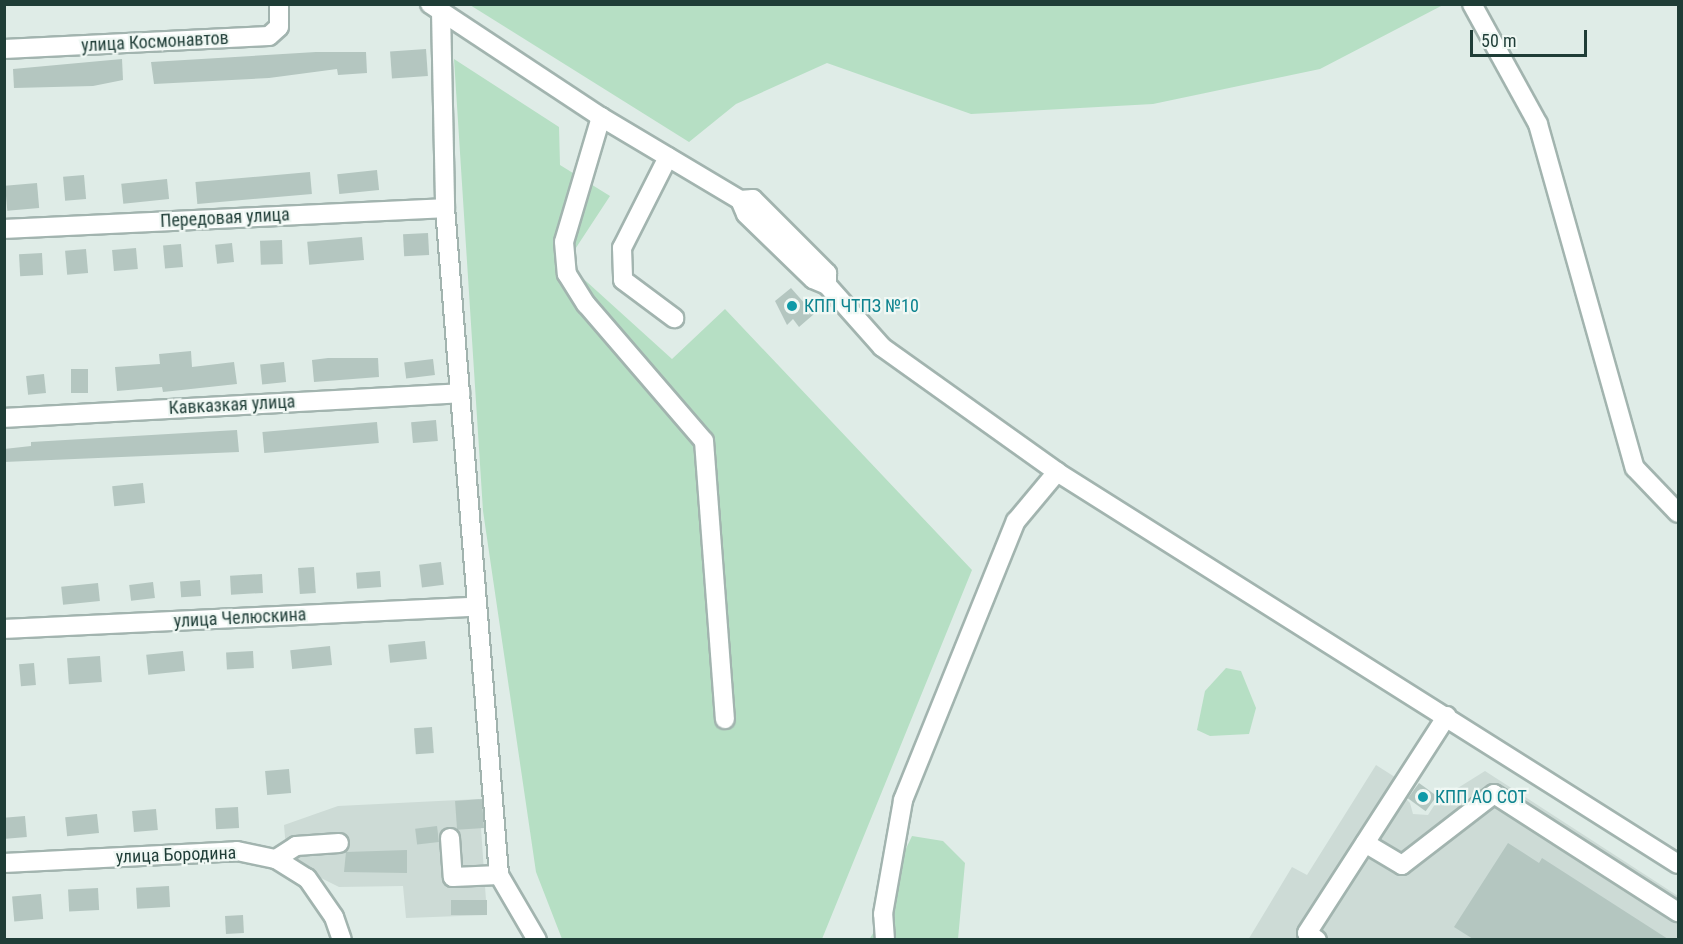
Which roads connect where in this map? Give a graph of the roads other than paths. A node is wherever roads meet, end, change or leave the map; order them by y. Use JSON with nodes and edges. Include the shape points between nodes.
{"nodes":[{"id":1,"x":279,"y":4,"type":"edge"},
{"id":2,"x":1472,"y":4,"type":"edge"},
{"id":3,"x":436,"y":8,"type":"edge"},
{"id":4,"x":4,"y":49,"type":"edge"},
{"id":5,"x":601,"y":117,"type":"junction"},
{"id":6,"x":668,"y":157,"type":"junction"},
{"id":7,"x":445,"y":208,"type":"junction"},
{"id":8,"x":4,"y":229,"type":"edge"},
{"id":9,"x":674,"y":318,"type":"dead end"},
{"id":10,"x":460,"y":393,"type":"junction"},
{"id":11,"x":4,"y":418,"type":"edge"},
{"id":12,"x":1057,"y":472,"type":"junction"},
{"id":13,"x":1678,"y":513,"type":"edge"},
{"id":14,"x":475,"y":607,"type":"junction"},
{"id":15,"x":4,"y":629,"type":"edge"},
{"id":16,"x":1447,"y":716,"type":"junction"},
{"id":17,"x":725,"y":719,"type":"dead end"},
{"id":18,"x":450,"y":838,"type":"dead end"},
{"id":19,"x":339,"y":843,"type":"dead end"},
{"id":20,"x":1365,"y":843,"type":"junction"},
{"id":21,"x":276,"y":859,"type":"junction"},
{"id":22,"x":4,"y":863,"type":"edge"},
{"id":23,"x":1678,"y":864,"type":"edge"},
{"id":24,"x":499,"y":875,"type":"junction"},
{"id":25,"x":1678,"y":912,"type":"edge"},
{"id":26,"x":342,"y":939,"type":"edge"},
{"id":27,"x":537,"y":939,"type":"edge"},
{"id":28,"x":885,"y":939,"type":"edge"},
{"id":29,"x":1317,"y":939,"type":"edge"}],
"edges":[{"from":1,"to":4,"type":"street","name":"улица Космонавтов","via":[[279,27],[269,36]]},
{"from":2,"to":13,"type":"street","via":[[1538,124],[1635,468]]},
{"from":3,"to":5,"type":"street"},
{"from":3,"to":7,"type":"street"},
{"from":5,"to":6,"type":"street"},
{"from":5,"to":17,"type":"street","via":[[564,242],[567,274],[586,304],[704,441]]},
{"from":6,"to":9,"type":"street","via":[[622,248],[622,280]]},
{"from":6,"to":12,"type":"street","via":[[740,200],[753,199],[813,279],[827,285],[882,346]]},
{"from":7,"to":8,"type":"street","name":"Передовая улица"},
{"from":7,"to":10,"type":"street"},
{"from":10,"to":11,"type":"street","name":"Кавказкая улица"},
{"from":10,"to":14,"type":"street"},
{"from":12,"to":16,"type":"street"},
{"from":12,"to":28,"type":"street","via":[[1016,521],[903,800],[883,914]]},
{"from":14,"to":15,"type":"street","name":"улица Челюскина"},
{"from":14,"to":24,"type":"street"},
{"from":16,"to":20,"type":"street"},
{"from":16,"to":23,"type":"street"},
{"from":18,"to":24,"type":"street","via":[[453,877]]},
{"from":19,"to":21,"type":"street","via":[[296,846]]},
{"from":20,"to":25,"type":"street","via":[[1402,864],[1494,794]]},
{"from":20,"to":29,"type":"street","via":[[1307,933]]},
{"from":21,"to":22,"type":"street","name":"улица Бородина","via":[[237,851]]},
{"from":21,"to":26,"type":"street","name":"улица Бородина","via":[[307,878],[334,917]]},
{"from":24,"to":27,"type":"street"}]}
